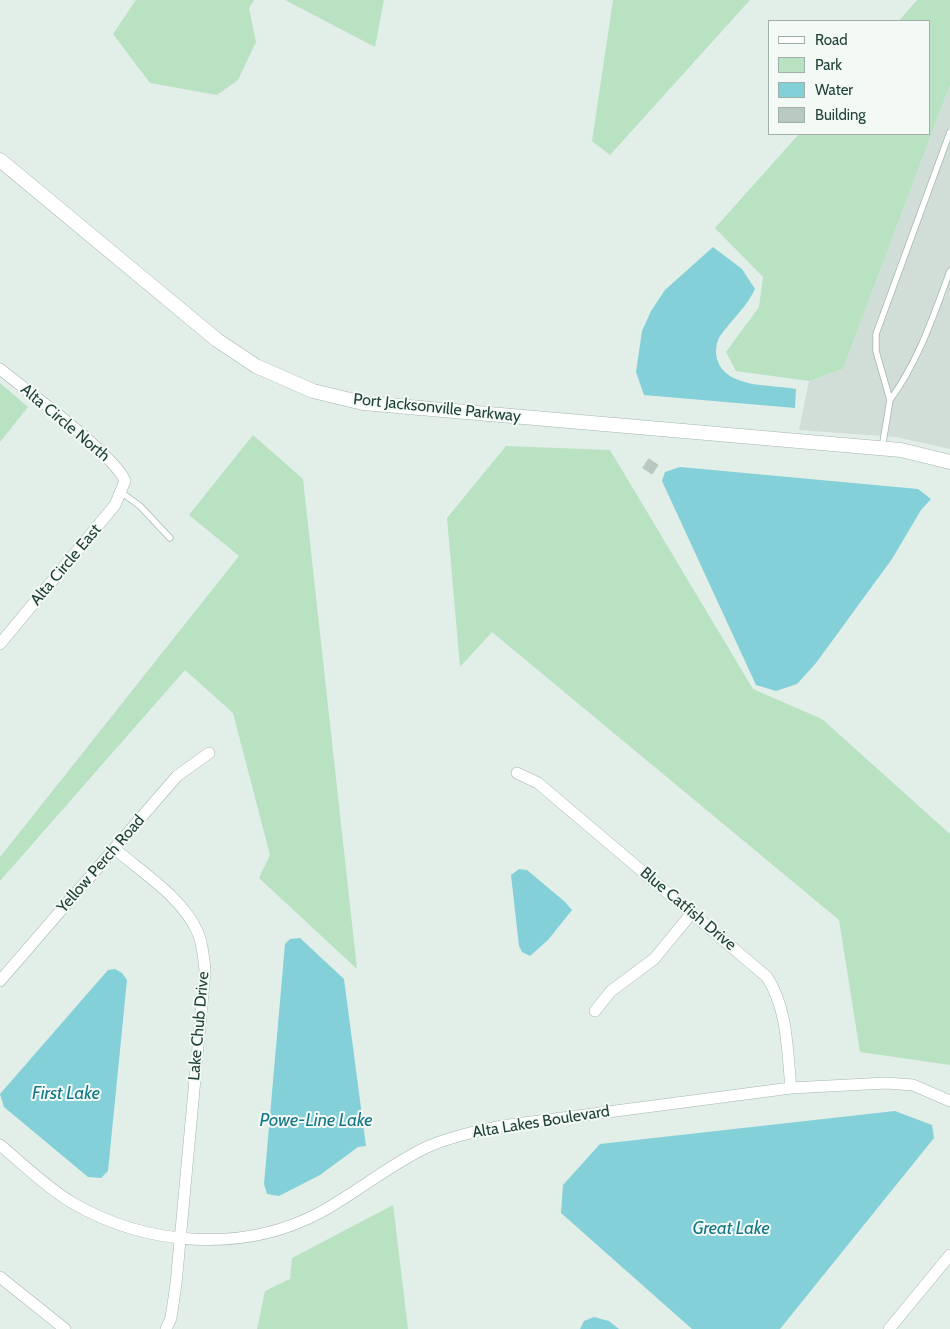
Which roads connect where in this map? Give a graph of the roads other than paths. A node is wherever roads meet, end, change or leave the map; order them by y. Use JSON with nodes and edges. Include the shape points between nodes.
{"nodes":[{"id":1,"x":950,"y":132,"type":"edge"},
{"id":2,"x":0,"y":160,"type":"edge"},
{"id":3,"x":950,"y":271,"type":"edge"},
{"id":4,"x":0,"y":368,"type":"edge"},
{"id":5,"x":890,"y":400,"type":"junction"},
{"id":6,"x":882,"y":449,"type":"junction"},
{"id":7,"x":950,"y":462,"type":"edge"},
{"id":8,"x":125,"y":481,"type":"joint"},
{"id":9,"x":122,"y":493,"type":"junction"},
{"id":10,"x":170,"y":538,"type":"dead end"},
{"id":11,"x":0,"y":644,"type":"edge"},
{"id":12,"x":209,"y":754,"type":"dead end"},
{"id":13,"x":517,"y":773,"type":"dead end"},
{"id":14,"x":114,"y":849,"type":"junction"},
{"id":15,"x":692,"y":913,"type":"junction"},
{"id":16,"x":0,"y":981,"type":"edge"},
{"id":17,"x":594,"y":1011,"type":"dead end"},
{"id":18,"x":791,"y":1088,"type":"junction"},
{"id":19,"x":950,"y":1101,"type":"edge"},
{"id":20,"x":0,"y":1145,"type":"edge"},
{"id":21,"x":179,"y":1240,"type":"junction"},
{"id":22,"x":950,"y":1255,"type":"edge"},
{"id":23,"x":0,"y":1277,"type":"edge"},
{"id":24,"x":65,"y":1329,"type":"edge"},
{"id":25,"x":166,"y":1329,"type":"edge"},
{"id":26,"x":889,"y":1329,"type":"edge"}],
"edges":[{"from":1,"to":5,"type":"lane","via":[[876,334],[876,351]]},
{"from":2,"to":6,"type":"street","name":"Port Jacksonville Parkway","via":[[217,340],[256,366],[312,391],[364,403]]},
{"from":3,"to":5,"type":"lane","via":[[923,344],[906,378]]},
{"from":4,"to":8,"type":"street","name":"Alta Circle North","via":[[98,449],[121,471]]},
{"from":5,"to":6,"type":"lane"},
{"from":6,"to":7,"type":"street","name":"Port Jacksonville Parkway","via":[[901,450]]},
{"from":8,"to":9,"type":"street","name":"Alta Circle East"},
{"from":9,"to":10,"type":"lane","via":[[140,506]]},
{"from":9,"to":11,"type":"street","name":"Alta Circle East"},
{"from":12,"to":14,"type":"street","name":"Yellow Perch Road","via":[[177,776]]},
{"from":13,"to":15,"type":"street","name":"Blue Catfish Drive","via":[[538,783]]},
{"from":14,"to":16,"type":"street","name":"Yellow Perch Road"},
{"from":14,"to":21,"type":"street","name":"Lake Chub Drive","via":[[189,917],[203,952],[205,971]]},
{"from":15,"to":17,"type":"street","via":[[654,959],[611,991]]},
{"from":15,"to":18,"type":"street","name":"Blue Catfish Drive","via":[[755,965],[774,988],[784,1012]]},
{"from":18,"to":19,"type":"street","name":"Alta Lakes Boulevard","via":[[886,1083],[913,1086]]},
{"from":18,"to":21,"type":"street","name":"Alta Lakes Boulevard","via":[[546,1119],[460,1136],[402,1160],[300,1223],[245,1237]]},
{"from":20,"to":21,"type":"street","name":"Alta Lakes Boulevard","via":[[54,1191],[88,1211],[136,1230]]},
{"from":21,"to":25,"type":"street","name":"Lake Chub Drive","via":[[174,1302]]},
{"from":22,"to":26,"type":"street"},
{"from":23,"to":24,"type":"street"}]}
